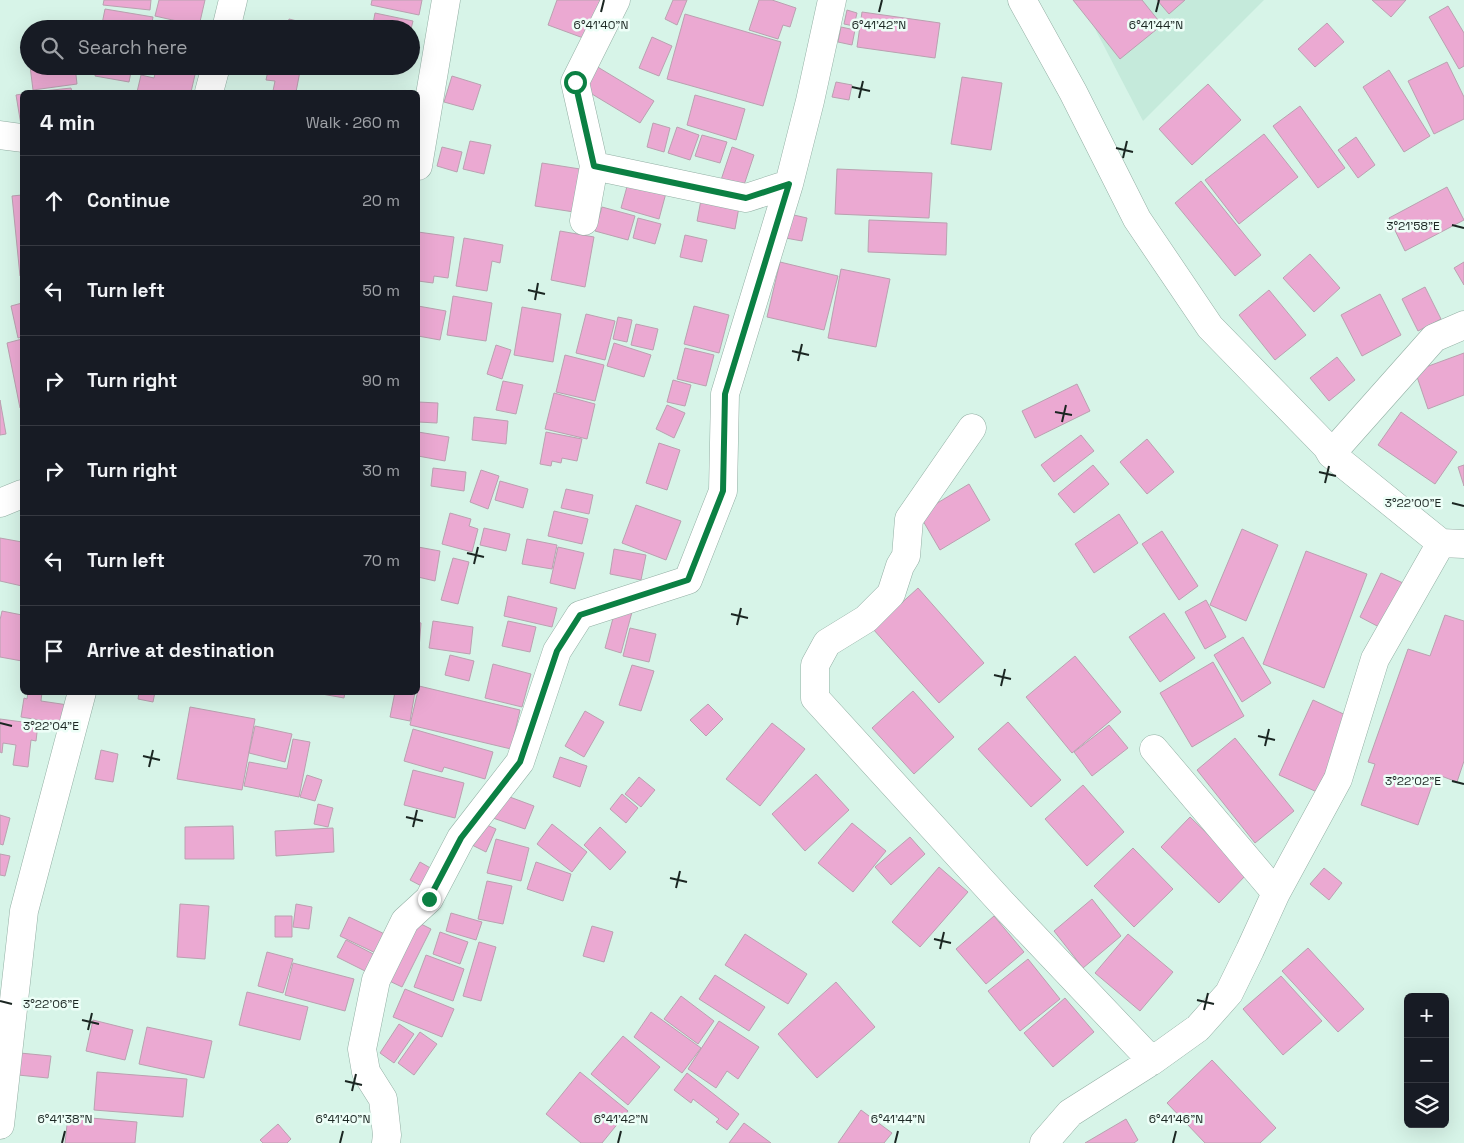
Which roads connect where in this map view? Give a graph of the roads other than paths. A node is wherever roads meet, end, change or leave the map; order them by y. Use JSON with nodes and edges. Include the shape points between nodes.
{"nodes":[{"id":1,"x":233,"y":0,"type":"edge"},
{"id":2,"x":446,"y":0,"type":"edge"},
{"id":3,"x":616,"y":0,"type":"edge"},
{"id":4,"x":832,"y":0,"type":"edge"},
{"id":5,"x":1022,"y":0,"type":"edge"},
{"id":6,"x":228,"y":20,"type":"edge"},
{"id":7,"x":214,"y":75,"type":"edge"},
{"id":8,"x":210,"y":90,"type":"edge"},
{"id":9,"x":0,"y":135,"type":"edge"},
{"id":10,"x":20,"y":138,"type":"edge"},
{"id":11,"x":420,"y":154,"type":"edge"},
{"id":12,"x":594,"y":166,"type":"junction"},
{"id":13,"x":789,"y":184,"type":"junction"},
{"id":14,"x":584,"y":221,"type":"dead end"},
{"id":15,"x":1464,"y":325,"type":"edge"},
{"id":16,"x":972,"y":428,"type":"dead end"},
{"id":17,"x":1331,"y":454,"type":"junction"},
{"id":18,"x":20,"y":495,"type":"edge"},
{"id":19,"x":0,"y":503,"type":"edge"},
{"id":20,"x":1452,"y":544,"type":"edge"},
{"id":21,"x":81,"y":695,"type":"edge"},
{"id":22,"x":1154,"y":750,"type":"dead end"},
{"id":23,"x":1276,"y":893,"type":"junction"},
{"id":24,"x":12,"y":913,"type":"edge"},
{"id":25,"x":1152,"y":1061,"type":"junction"},
{"id":26,"x":0,"y":1125,"type":"edge"},
{"id":27,"x":386,"y":1143,"type":"edge"},
{"id":28,"x":1044,"y":1143,"type":"edge"}],
"edges":[{"from":1,"to":6,"type":"street"},
{"from":2,"to":11,"type":"street"},
{"from":3,"to":12,"type":"street","via":[[575,82]]},
{"from":4,"to":13,"type":"street"},
{"from":5,"to":17,"type":"street","via":[[1137,219],[1210,328]]},
{"from":7,"to":8,"type":"street"},
{"from":9,"to":10,"type":"street"},
{"from":12,"to":13,"type":"street","via":[[746,198]]},
{"from":12,"to":14,"type":"street"},
{"from":13,"to":27,"type":"street","via":[[725,394],[723,491],[688,580],[580,615],[557,651],[520,762],[461,838],[429,899],[405,921],[376,980],[362,1049],[366,1072],[383,1099]]},
{"from":15,"to":17,"type":"street","via":[[1434,338]]},
{"from":16,"to":25,"type":"street","via":[[909,519],[906,556],[891,594],[866,619],[827,643],[814,665],[816,698],[1001,902]]},
{"from":17,"to":20,"type":"street"},
{"from":18,"to":19,"type":"street"},
{"from":20,"to":23,"type":"street","via":[[1375,660],[1338,779]]},
{"from":21,"to":24,"type":"street"},
{"from":22,"to":23,"type":"street"},
{"from":23,"to":25,"type":"street","via":[[1229,993],[1198,1028]]},
{"from":24,"to":26,"type":"street"},
{"from":25,"to":28,"type":"street","via":[[1070,1113]]}]}
